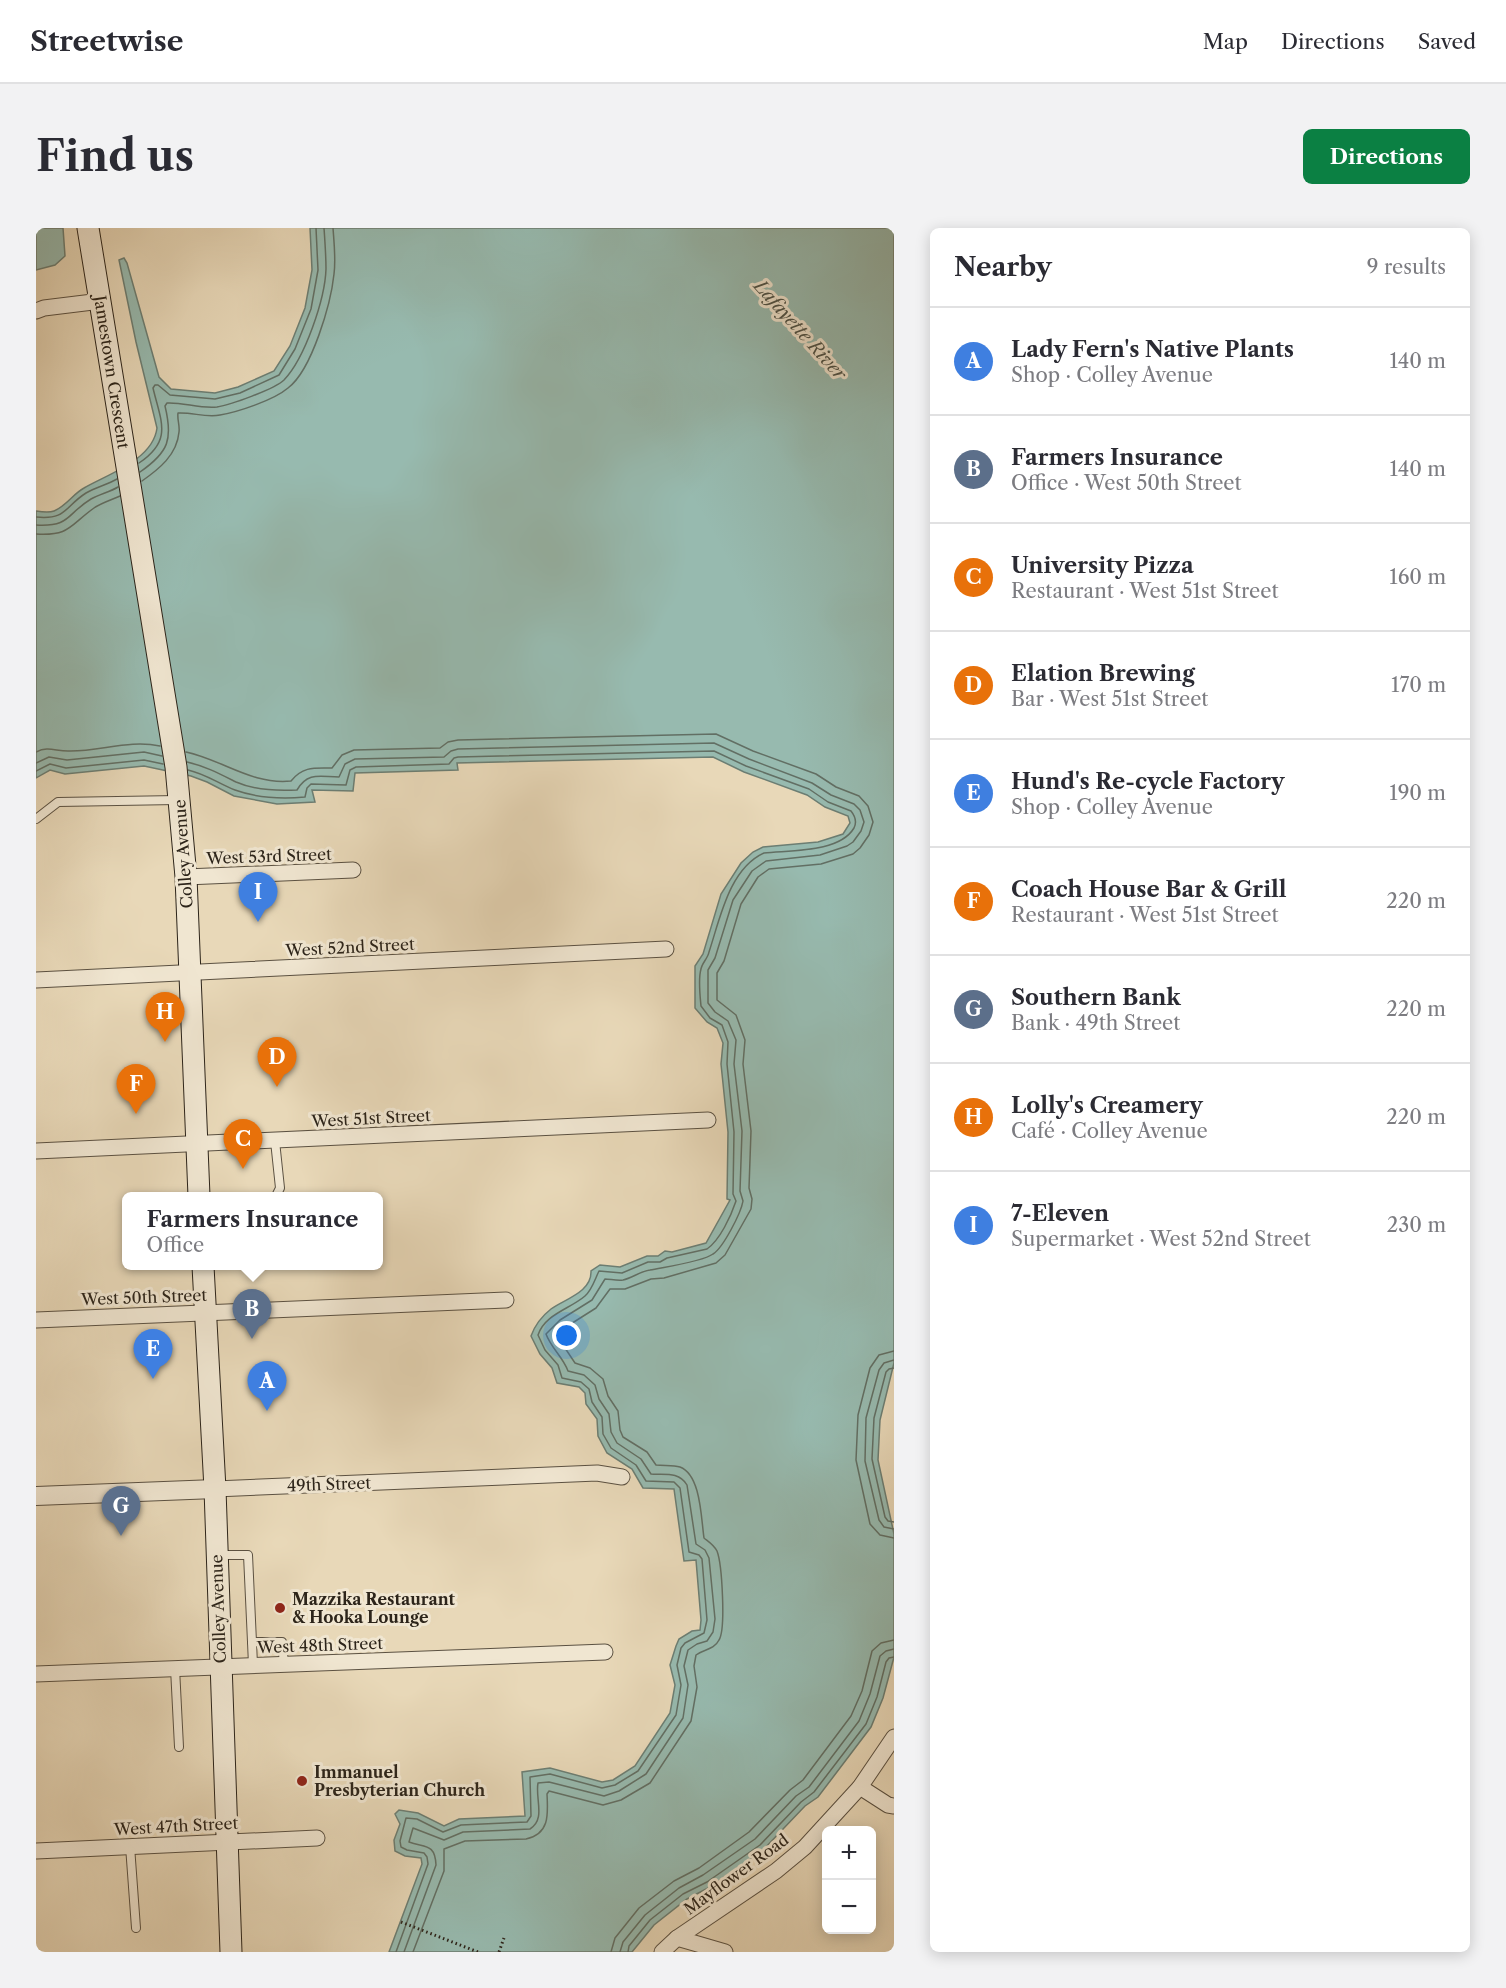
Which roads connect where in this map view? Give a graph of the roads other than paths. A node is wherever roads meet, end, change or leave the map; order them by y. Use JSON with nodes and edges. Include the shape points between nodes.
{"nodes":[{"id":1,"x":88,"y":228,"type":"edge"},
{"id":2,"x":101,"y":301,"type":"junction"},
{"id":3,"x":36,"y":311,"type":"edge"},
{"id":4,"x":135,"y":515,"type":"joint"},
{"id":5,"x":179,"y":800,"type":"junction"},
{"id":6,"x":36,"y":819,"type":"edge"},
{"id":7,"x":353,"y":870,"type":"dead end"},
{"id":8,"x":186,"y":877,"type":"junction"},
{"id":9,"x":666,"y":949,"type":"dead end"},
{"id":10,"x":190,"y":973,"type":"junction"},
{"id":11,"x":36,"y":980,"type":"edge"},
{"id":12,"x":708,"y":1120,"type":"dead end"},
{"id":13,"x":275,"y":1141,"type":"junction"},
{"id":14,"x":197,"y":1144,"type":"junction"},
{"id":15,"x":36,"y":1151,"type":"edge"},
{"id":16,"x":200,"y":1192,"type":"edge"},
{"id":17,"x":278,"y":1192,"type":"edge"},
{"id":18,"x":203,"y":1270,"type":"edge"},
{"id":19,"x":506,"y":1300,"type":"dead end"},
{"id":20,"x":205,"y":1313,"type":"junction"},
{"id":21,"x":36,"y":1320,"type":"edge"},
{"id":22,"x":622,"y":1477,"type":"dead end"},
{"id":23,"x":215,"y":1489,"type":"junction"},
{"id":24,"x":36,"y":1496,"type":"edge"},
{"id":25,"x":216,"y":1555,"type":"junction"},
{"id":26,"x":252,"y":1642,"type":"junction"},
{"id":27,"x":605,"y":1652,"type":"dead end"},
{"id":28,"x":284,"y":1664,"type":"junction"},
{"id":29,"x":254,"y":1665,"type":"junction"},
{"id":30,"x":220,"y":1666,"type":"junction"},
{"id":31,"x":175,"y":1668,"type":"junction"},
{"id":32,"x":36,"y":1674,"type":"edge"},
{"id":33,"x":894,"y":1737,"type":"edge"},
{"id":34,"x":179,"y":1747,"type":"dead end"},
{"id":35,"x":860,"y":1787,"type":"junction"},
{"id":36,"x":894,"y":1806,"type":"edge"},
{"id":37,"x":317,"y":1838,"type":"dead end"},
{"id":38,"x":227,"y":1842,"type":"junction"},
{"id":39,"x":130,"y":1846,"type":"junction"},
{"id":40,"x":36,"y":1851,"type":"edge"},
{"id":41,"x":136,"y":1928,"type":"dead end"},
{"id":42,"x":677,"y":1938,"type":"junction"},
{"id":43,"x":231,"y":1952,"type":"edge"},
{"id":44,"x":662,"y":1952,"type":"edge"},
{"id":45,"x":725,"y":1952,"type":"edge"}],
"edges":[{"from":1,"to":2,"type":"main road","name":"Jamestown Crescent"},
{"from":2,"to":3,"type":"street"},
{"from":2,"to":4,"type":"main road","name":"Jamestown Crescent"},
{"from":4,"to":5,"type":"main road","name":"Colley Avenue"},
{"from":5,"to":6,"type":"lane","via":[[58,802]]},
{"from":5,"to":8,"type":"main road","name":"Colley Avenue"},
{"from":7,"to":8,"type":"street","name":"West 53rd Street"},
{"from":8,"to":10,"type":"main road","name":"Colley Avenue"},
{"from":9,"to":10,"type":"street","name":"West 52nd Street"},
{"from":10,"to":11,"type":"street","name":"West 52nd Street"},
{"from":10,"to":14,"type":"main road","name":"Colley Avenue"},
{"from":12,"to":13,"type":"street","name":"West 51st Street"},
{"from":13,"to":14,"type":"street","name":"West 51st Street"},
{"from":13,"to":17,"type":"lane"},
{"from":14,"to":15,"type":"street","name":"West 51st Street"},
{"from":14,"to":16,"type":"main road","name":"Colley Avenue"},
{"from":18,"to":20,"type":"main road","name":"Colley Avenue"},
{"from":19,"to":20,"type":"street","name":"West 50th Street"},
{"from":20,"to":21,"type":"street","name":"West 50th Street"},
{"from":20,"to":23,"type":"main road","name":"Colley Avenue"},
{"from":22,"to":23,"type":"street","name":"49th Street","via":[[597,1473]]},
{"from":23,"to":24,"type":"street","name":"49th Street"},
{"from":23,"to":25,"type":"main road","name":"Colley Avenue"},
{"from":25,"to":26,"type":"lane","via":[[248,1555]]},
{"from":25,"to":30,"type":"main road","name":"Colley Avenue"},
{"from":26,"to":28,"type":"lane","via":[[282,1642]]},
{"from":26,"to":29,"type":"lane"},
{"from":27,"to":28,"type":"street","name":"West 48th Street"},
{"from":28,"to":29,"type":"street","name":"West 48th Street"},
{"from":29,"to":30,"type":"street","name":"West 48th Street"},
{"from":30,"to":31,"type":"street","name":"West 48th Street"},
{"from":30,"to":38,"type":"main road","name":"Colley Avenue"},
{"from":31,"to":32,"type":"street","name":"West 48th Street"},
{"from":31,"to":34,"type":"lane"},
{"from":33,"to":35,"type":"street","name":"Mayflower Road"},
{"from":35,"to":36,"type":"street"},
{"from":35,"to":42,"type":"street","name":"Mayflower Road","via":[[805,1847],[776,1871]]},
{"from":37,"to":38,"type":"street","name":"West 47th Street"},
{"from":38,"to":39,"type":"street","name":"West 47th Street"},
{"from":38,"to":43,"type":"main road","name":"Colley Avenue"},
{"from":39,"to":40,"type":"street","name":"West 47th Street"},
{"from":39,"to":41,"type":"lane"},
{"from":42,"to":44,"type":"street","name":"Mayflower Road"},
{"from":42,"to":45,"type":"street"}]}
